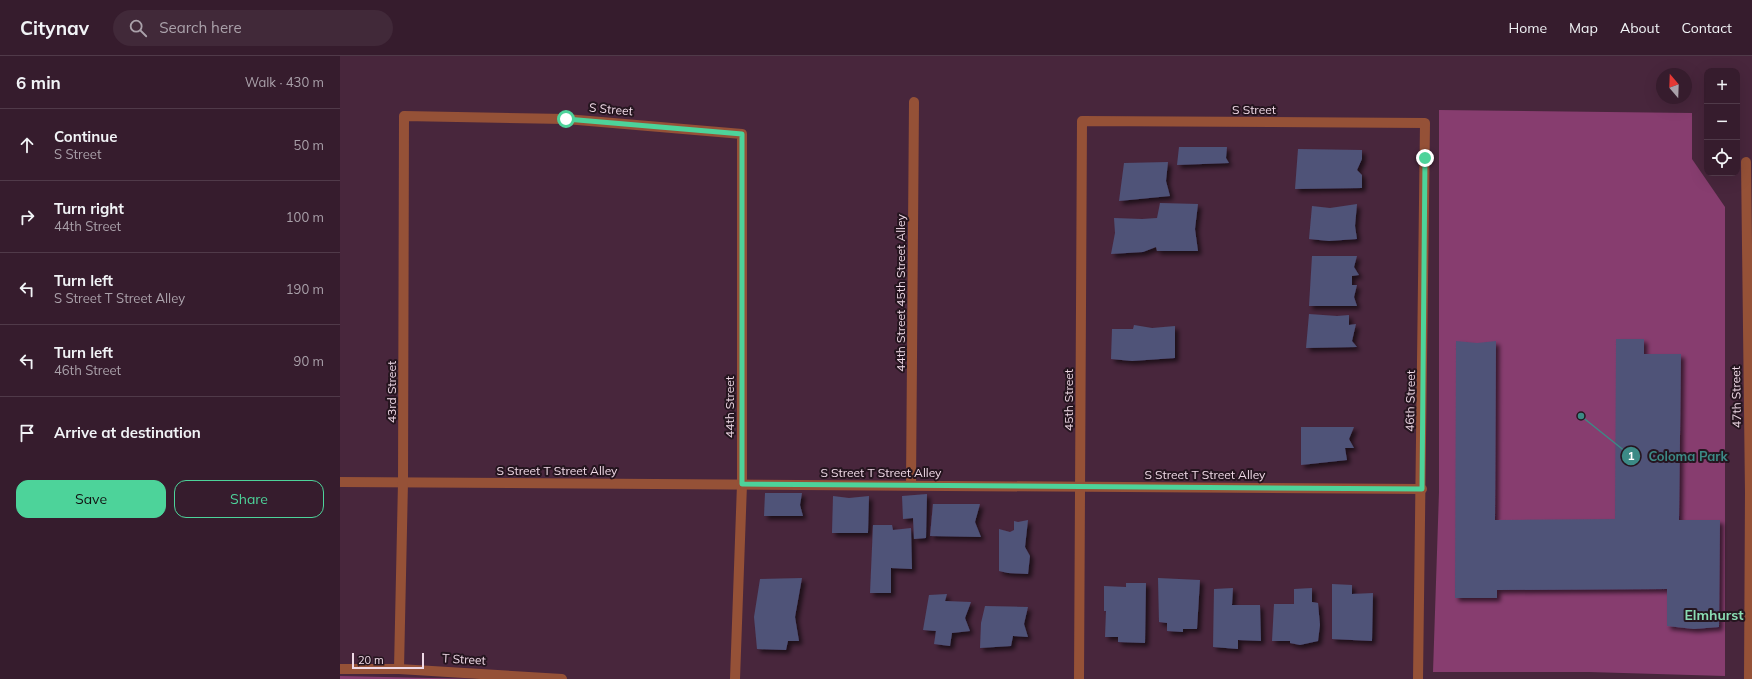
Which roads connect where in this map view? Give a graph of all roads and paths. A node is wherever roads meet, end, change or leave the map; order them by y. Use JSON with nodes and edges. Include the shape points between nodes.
{"nodes":[{"id":1,"x":914,"y":102,"type":"dead end"},
{"id":2,"x":404,"y":116,"type":"joint"},
{"id":3,"x":1082,"y":121,"type":"joint"},
{"id":4,"x":1425,"y":123,"type":"joint"},
{"id":5,"x":742,"y":134,"type":"joint"},
{"id":6,"x":1746,"y":162,"type":"dead end"},
{"id":7,"x":340,"y":482,"type":"edge"},
{"id":8,"x":403,"y":482,"type":"junction"},
{"id":9,"x":742,"y":484,"type":"junction"},
{"id":10,"x":911,"y":485,"type":"junction"},
{"id":11,"x":1080,"y":486,"type":"junction"},
{"id":12,"x":1422,"y":489,"type":"junction"},
{"id":13,"x":1751,"y":492,"type":"edge"},
{"id":14,"x":340,"y":669,"type":"edge"},
{"id":15,"x":399,"y":669,"type":"junction"},
{"id":16,"x":562,"y":679,"type":"edge"},
{"id":17,"x":735,"y":679,"type":"edge"},
{"id":18,"x":1079,"y":679,"type":"edge"},
{"id":19,"x":1418,"y":679,"type":"edge"},
{"id":20,"x":1750,"y":679,"type":"edge"}],
"edges":[{"from":1,"to":10,"type":"street","name":"44th Street 45th Street Alley"},
{"from":2,"to":5,"type":"street","name":"S Street","via":[[566,119]]},
{"from":2,"to":8,"type":"street","name":"43rd Street"},
{"from":3,"to":4,"type":"street","name":"S Street"},
{"from":3,"to":11,"type":"street","name":"45th Street"},
{"from":4,"to":12,"type":"street","name":"46th Street"},
{"from":5,"to":9,"type":"street","name":"44th Street"},
{"from":6,"to":13,"type":"street","name":"47th Street"},
{"from":7,"to":8,"type":"street","name":"S Street T Street Alley"},
{"from":8,"to":9,"type":"street","name":"S Street T Street Alley"},
{"from":8,"to":15,"type":"street","name":"43rd Street"},
{"from":9,"to":10,"type":"street","name":"S Street T Street Alley"},
{"from":9,"to":17,"type":"street","name":"44th Street"},
{"from":10,"to":11,"type":"street","name":"S Street T Street Alley"},
{"from":11,"to":12,"type":"street","name":"S Street T Street Alley"},
{"from":11,"to":18,"type":"street","name":"45th Street"},
{"from":12,"to":19,"type":"street","name":"46th Street"},
{"from":13,"to":20,"type":"street","name":"47th Street"},
{"from":14,"to":15,"type":"street","name":"T Street"},
{"from":15,"to":16,"type":"street","name":"T Street"}]}
